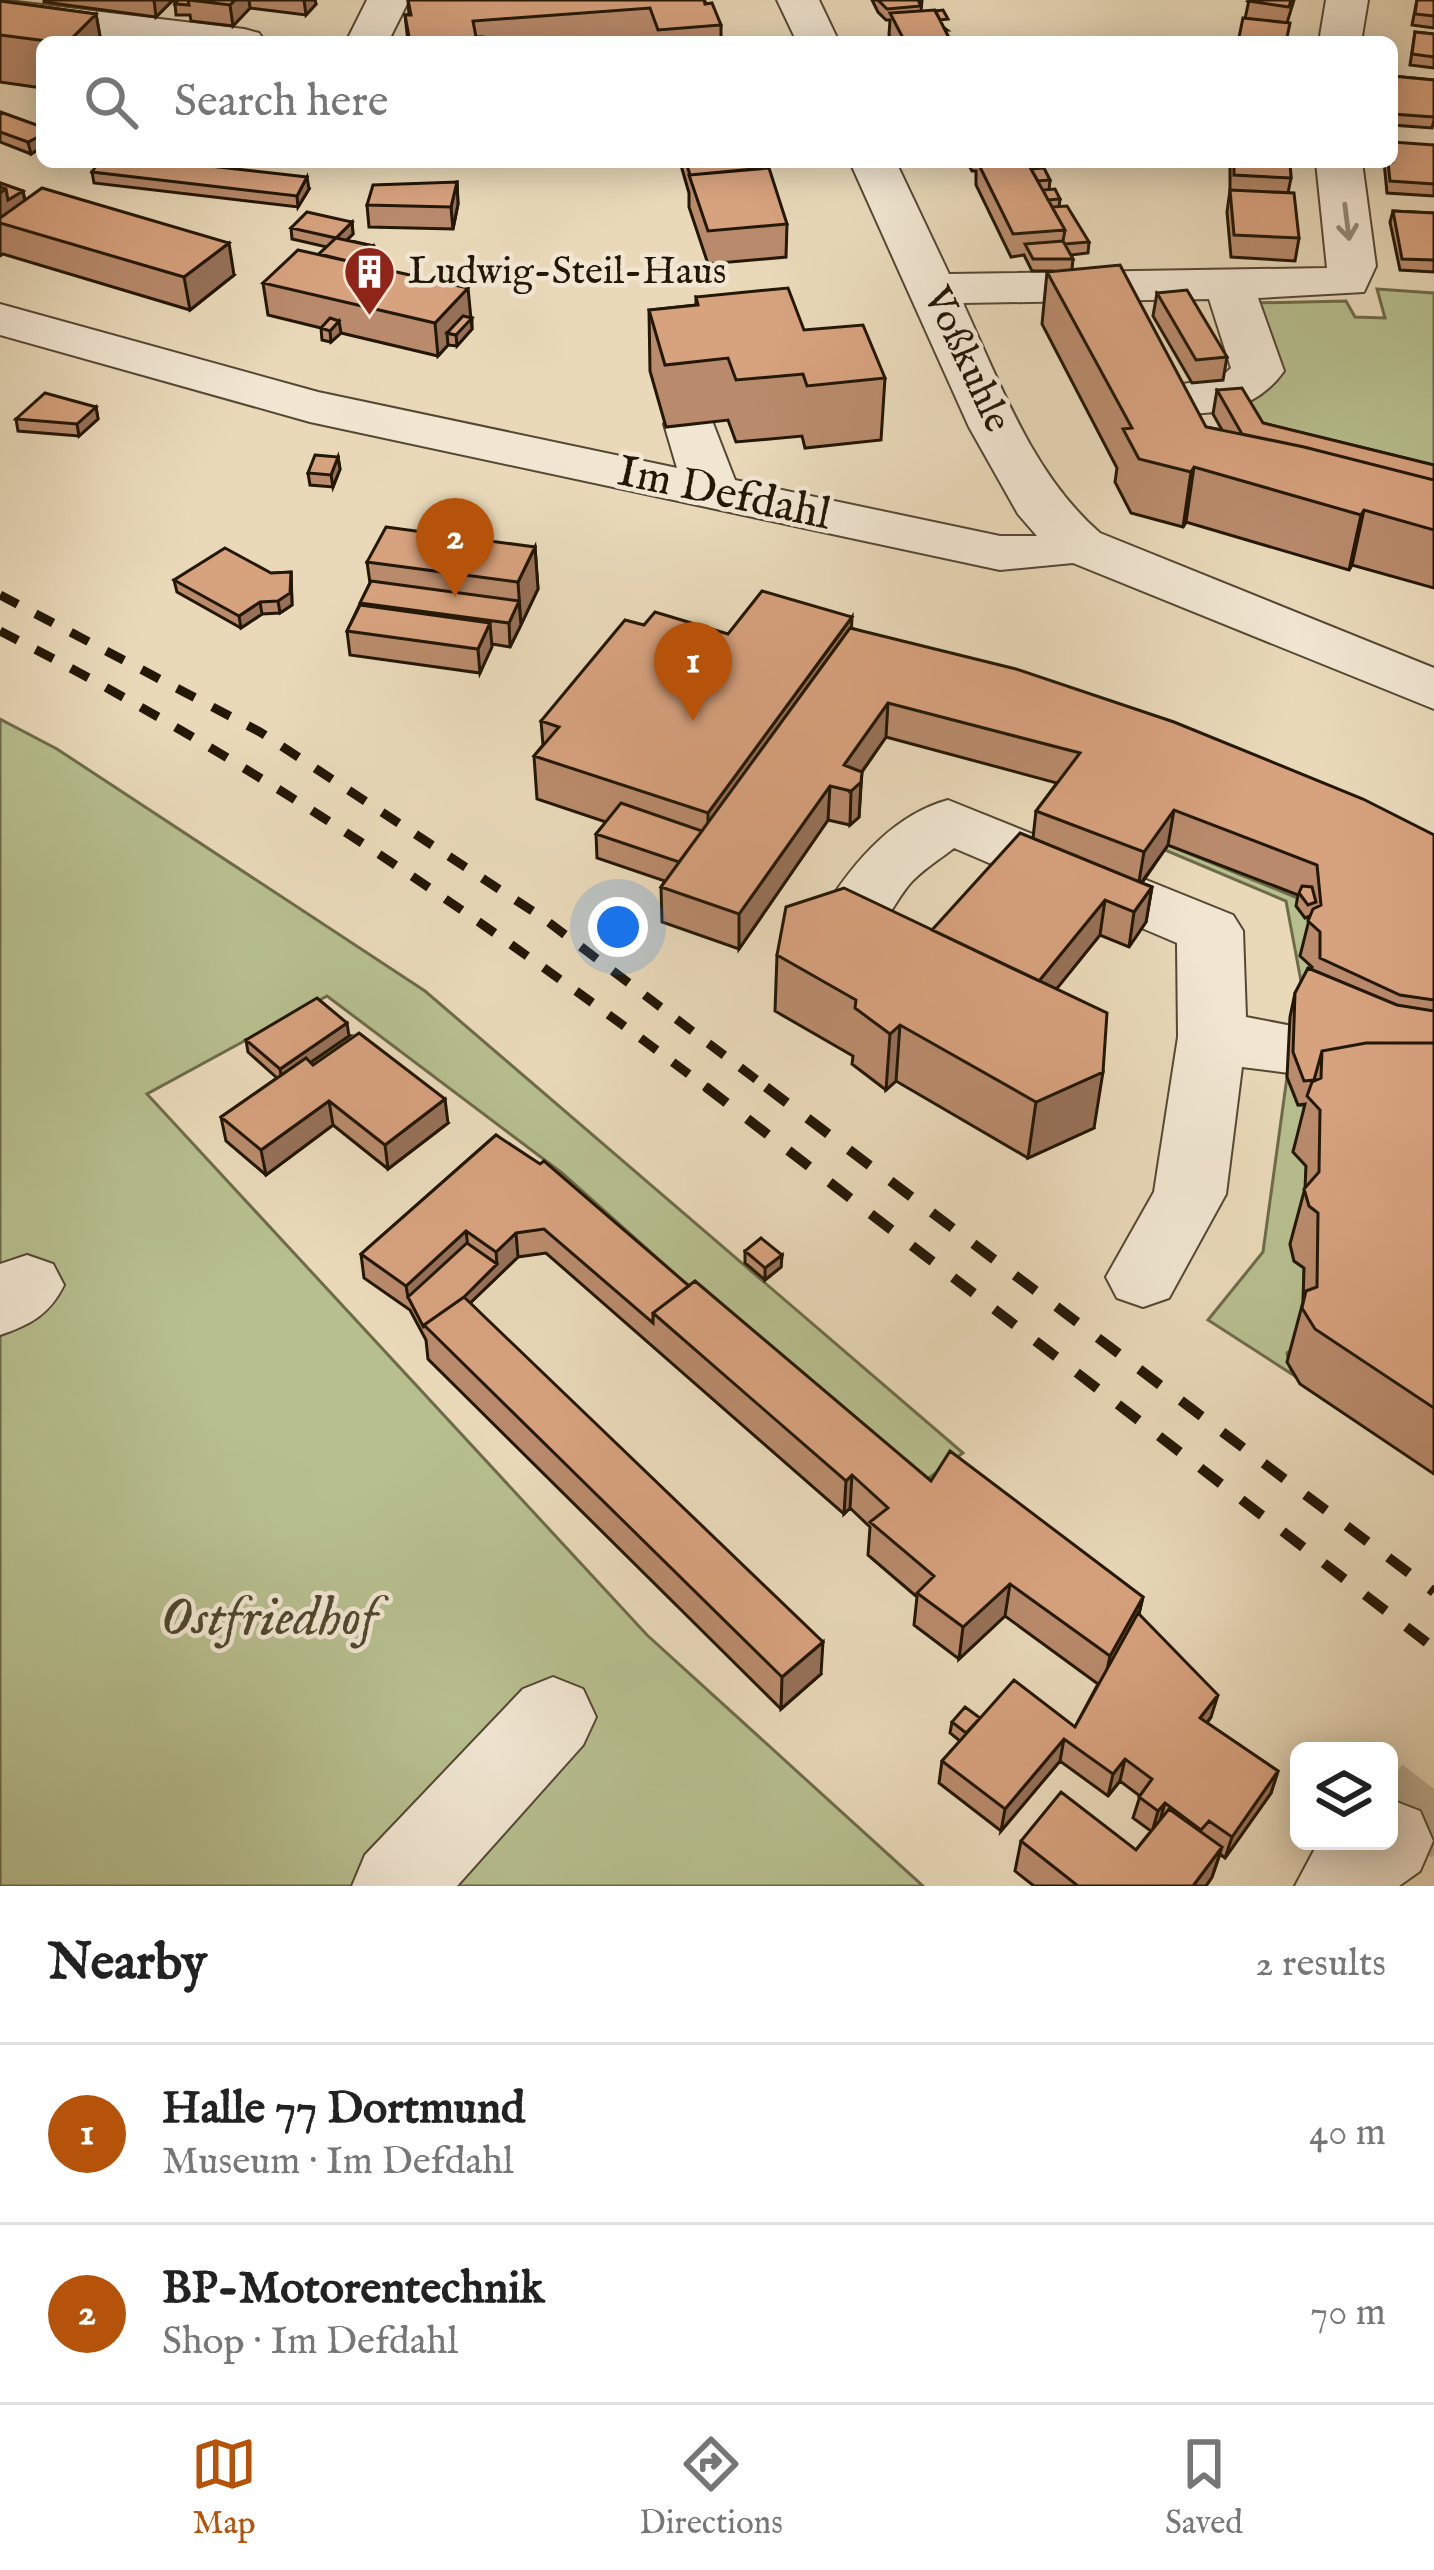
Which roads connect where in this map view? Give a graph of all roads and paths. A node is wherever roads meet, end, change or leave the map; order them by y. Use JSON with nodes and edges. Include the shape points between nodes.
{"nodes":[{"id":1,"x":388,"y":0,"type":"edge"},
{"id":2,"x":798,"y":0,"type":"edge"},
{"id":3,"x":1347,"y":0,"type":"edge"},
{"id":4,"x":0,"y":10,"type":"edge"},
{"id":5,"x":198,"y":36,"type":"edge"},
{"id":6,"x":370,"y":36,"type":"edge"},
{"id":7,"x":815,"y":36,"type":"edge"},
{"id":8,"x":1341,"y":36,"type":"edge"},
{"id":9,"x":876,"y":168,"type":"edge"},
{"id":10,"x":1340,"y":168,"type":"edge"},
{"id":11,"x":1229,"y":285,"type":"junction"},
{"id":12,"x":932,"y":290,"type":"junction"},
{"id":13,"x":0,"y":319,"type":"edge"},
{"id":14,"x":690,"y":424,"type":"edge"},
{"id":15,"x":1209,"y":451,"type":"edge"},
{"id":16,"x":712,"y":490,"type":"junction"},
{"id":17,"x":1080,"y":544,"type":"junction"},
{"id":18,"x":1434,"y":690,"type":"edge"},
{"id":19,"x":850,"y":921,"type":"edge"},
{"id":20,"x":1212,"y":1037,"type":"junction"},
{"id":21,"x":1289,"y":1048,"type":"edge"},
{"id":22,"x":1143,"y":1277,"type":"dead end"},
{"id":23,"x":554,"y":1717,"type":"dead end"},
{"id":24,"x":1376,"y":1850,"type":"edge"},
{"id":25,"x":1391,"y":1850,"type":"edge"},
{"id":26,"x":398,"y":1886,"type":"edge"},
{"id":27,"x":1340,"y":1886,"type":"edge"},
{"id":28,"x":1373,"y":1886,"type":"edge"}],
"edges":[{"from":1,"to":6,"type":"street"},
{"from":2,"to":7,"type":"street"},
{"from":3,"to":8,"type":"street"},
{"from":4,"to":5,"type":"street"},
{"from":9,"to":12,"type":"street","name":"Voßkuhle"},
{"from":10,"to":11,"type":"street","one_way":true,"via":[[1352,266],[1347,282]]},
{"from":11,"to":12,"type":"street"},
{"from":11,"to":15,"type":"street","via":[[1258,371],[1234,393],[1167,380]]},
{"from":12,"to":17,"type":"street","name":"Voßkuhle","via":[[1035,496]]},
{"from":13,"to":16,"type":"street","name":"Im Defdahl","via":[[310,406]]},
{"from":14,"to":16,"type":"street"},
{"from":16,"to":17,"type":"street","name":"Im Defdahl","via":[[1000,553]]},
{"from":17,"to":18,"type":"street"},
{"from":19,"to":20,"type":"street","via":[[889,866],[947,821],[1210,931]]},
{"from":20,"to":21,"type":"street"},
{"from":20,"to":22,"type":"street","via":[[1190,1194]]},
{"from":23,"to":26,"type":"street"},
{"from":24,"to":27,"type":"street"},
{"from":25,"to":28,"type":"street"}]}
